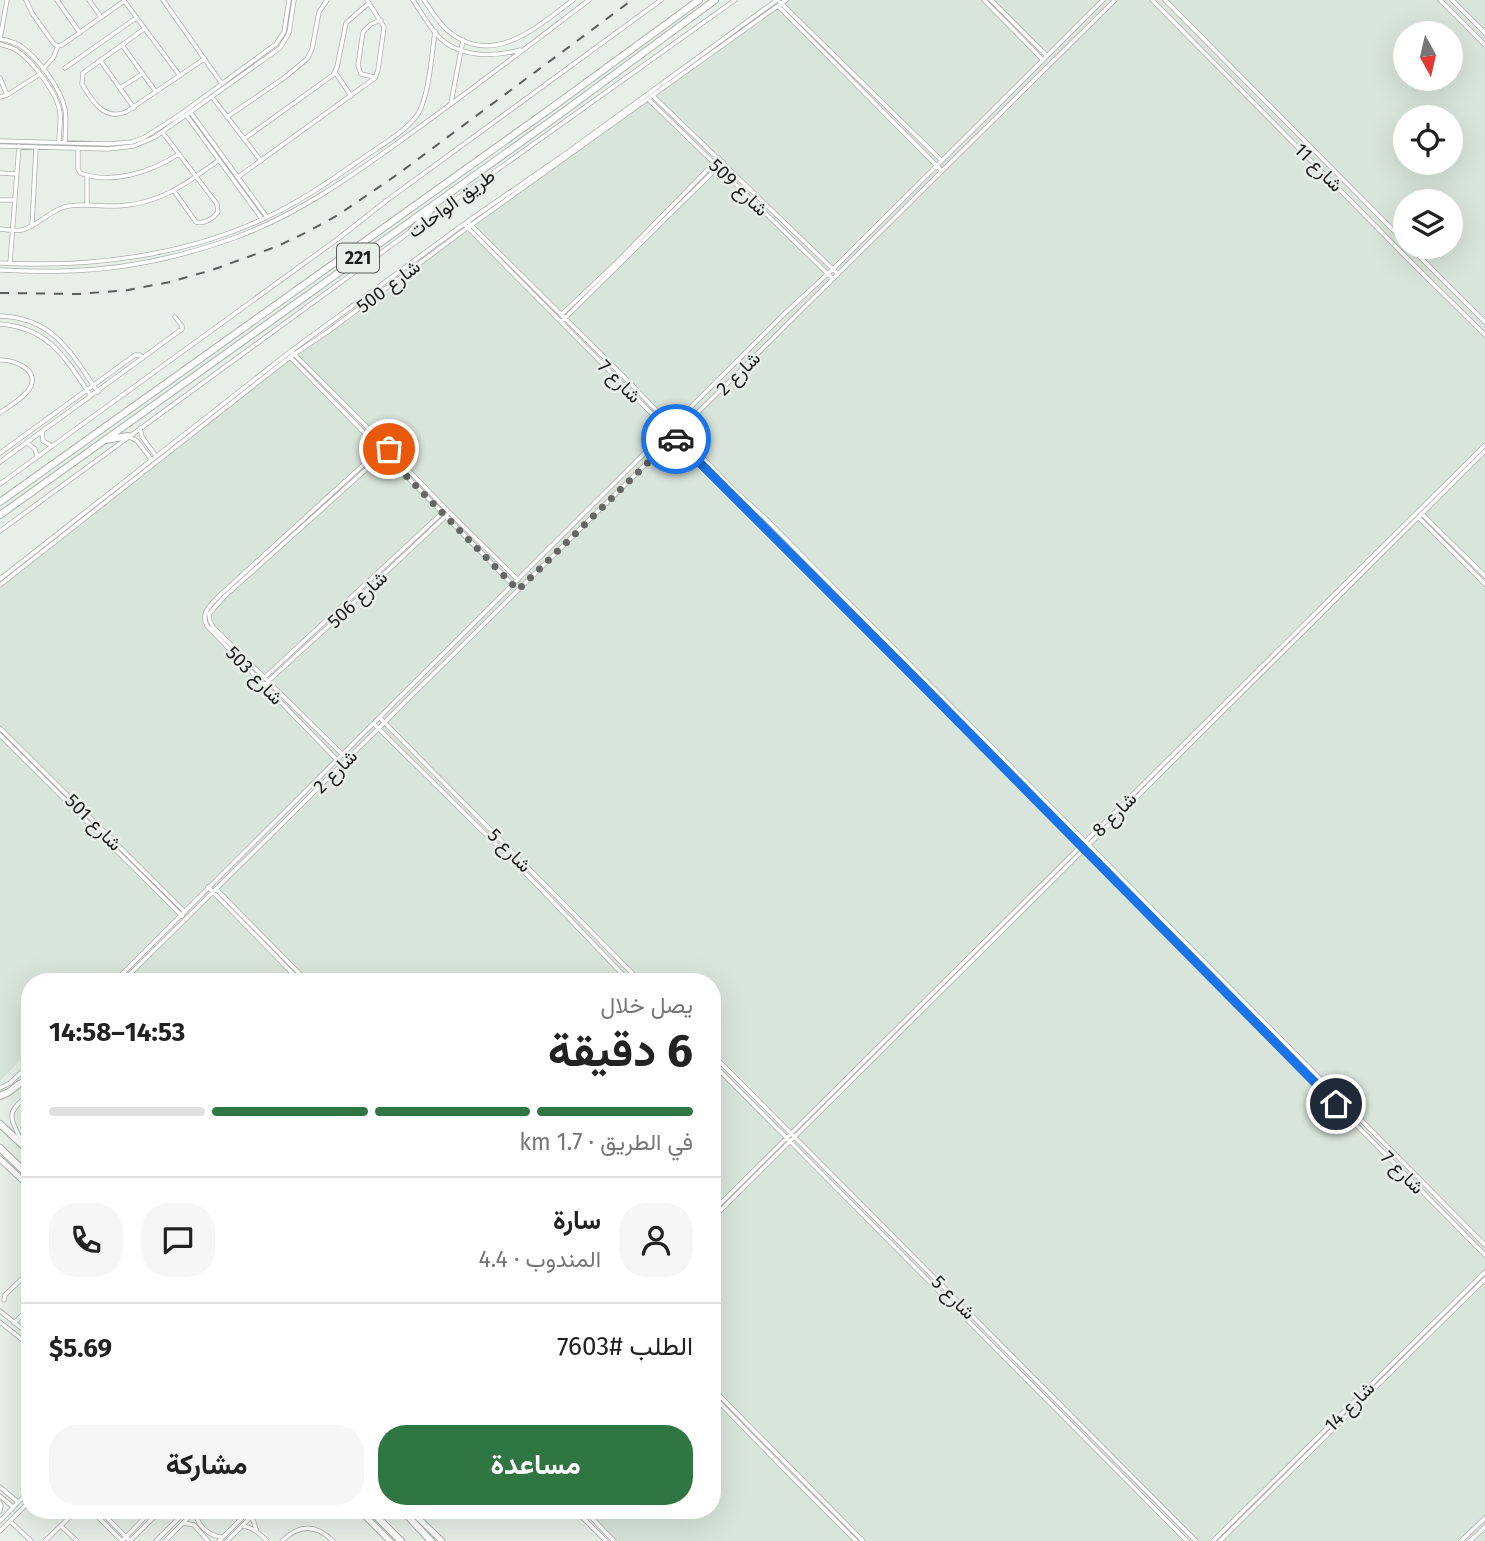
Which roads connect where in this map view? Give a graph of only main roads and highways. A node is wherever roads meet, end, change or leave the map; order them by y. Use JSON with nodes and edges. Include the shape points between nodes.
{"nodes":[{"id":1,"x":699,"y":0,"type":"edge"},
{"id":2,"x":715,"y":0,"type":"edge"},
{"id":3,"x":675,"y":17,"type":"junction"},
{"id":4,"x":680,"y":25,"type":"junction"},
{"id":5,"x":657,"y":29,"type":"junction"},
{"id":6,"x":664,"y":37,"type":"junction"},
{"id":7,"x":441,"y":198,"type":"junction"},
{"id":8,"x":412,"y":231,"type":"road end"},
{"id":9,"x":128,"y":436,"type":"road end"},
{"id":10,"x":104,"y":441,"type":"junction"},
{"id":11,"x":0,"y":502,"type":"edge"},
{"id":12,"x":0,"y":515,"type":"edge"},
{"id":13,"x":19,"y":1084,"type":"dead end"},
{"id":14,"x":0,"y":1096,"type":"edge"},
{"id":15,"x":0,"y":1124,"type":"edge"},
{"id":16,"x":21,"y":1144,"type":"edge"},
{"id":17,"x":0,"y":1148,"type":"edge"},
{"id":18,"x":0,"y":1159,"type":"edge"},
{"id":19,"x":21,"y":1168,"type":"edge"},
{"id":20,"x":21,"y":1181,"type":"edge"},
{"id":21,"x":372,"y":1519,"type":"edge"},
{"id":22,"x":375,"y":1519,"type":"edge"},
{"id":23,"x":410,"y":1519,"type":"edge"},
{"id":24,"x":419,"y":1519,"type":"edge"},
{"id":25,"x":390,"y":1541,"type":"edge"},
{"id":26,"x":401,"y":1541,"type":"edge"},
{"id":27,"x":431,"y":1541,"type":"edge"},
{"id":28,"x":442,"y":1541,"type":"edge"}],
"edges":[{"from":1,"to":3,"type":"highway","name":"طريق الواحات","number":"221"},
{"from":2,"to":4,"type":"highway","name":"طريق الواحات","number":"221"},
{"from":3,"to":4,"type":"highway"},
{"from":3,"to":5,"type":"highway","name":"طريق الواحات","number":"221"},
{"from":4,"to":6,"type":"highway","name":"طريق الواحات","number":"221"},
{"from":5,"to":6,"type":"highway"},
{"from":5,"to":11,"type":"highway","name":"طريق الواحات","number":"221"},
{"from":6,"to":7,"type":"highway","name":"طريق الواحات","number":"221"},
{"from":7,"to":8,"type":"highway"},
{"from":7,"to":10,"type":"highway","name":"طريق الواحات","number":"221"},
{"from":9,"to":10,"type":"highway"},
{"from":10,"to":12,"type":"highway","name":"طريق الواحات","number":"221"},
{"from":13,"to":14,"type":"highway"},
{"from":15,"to":16,"type":"highway"},
{"from":17,"to":19,"type":"highway"},
{"from":18,"to":20,"type":"main road"},
{"from":21,"to":25,"type":"main road"},
{"from":22,"to":26,"type":"highway"},
{"from":23,"to":27,"type":"highway"},
{"from":24,"to":28,"type":"main road"}]}
